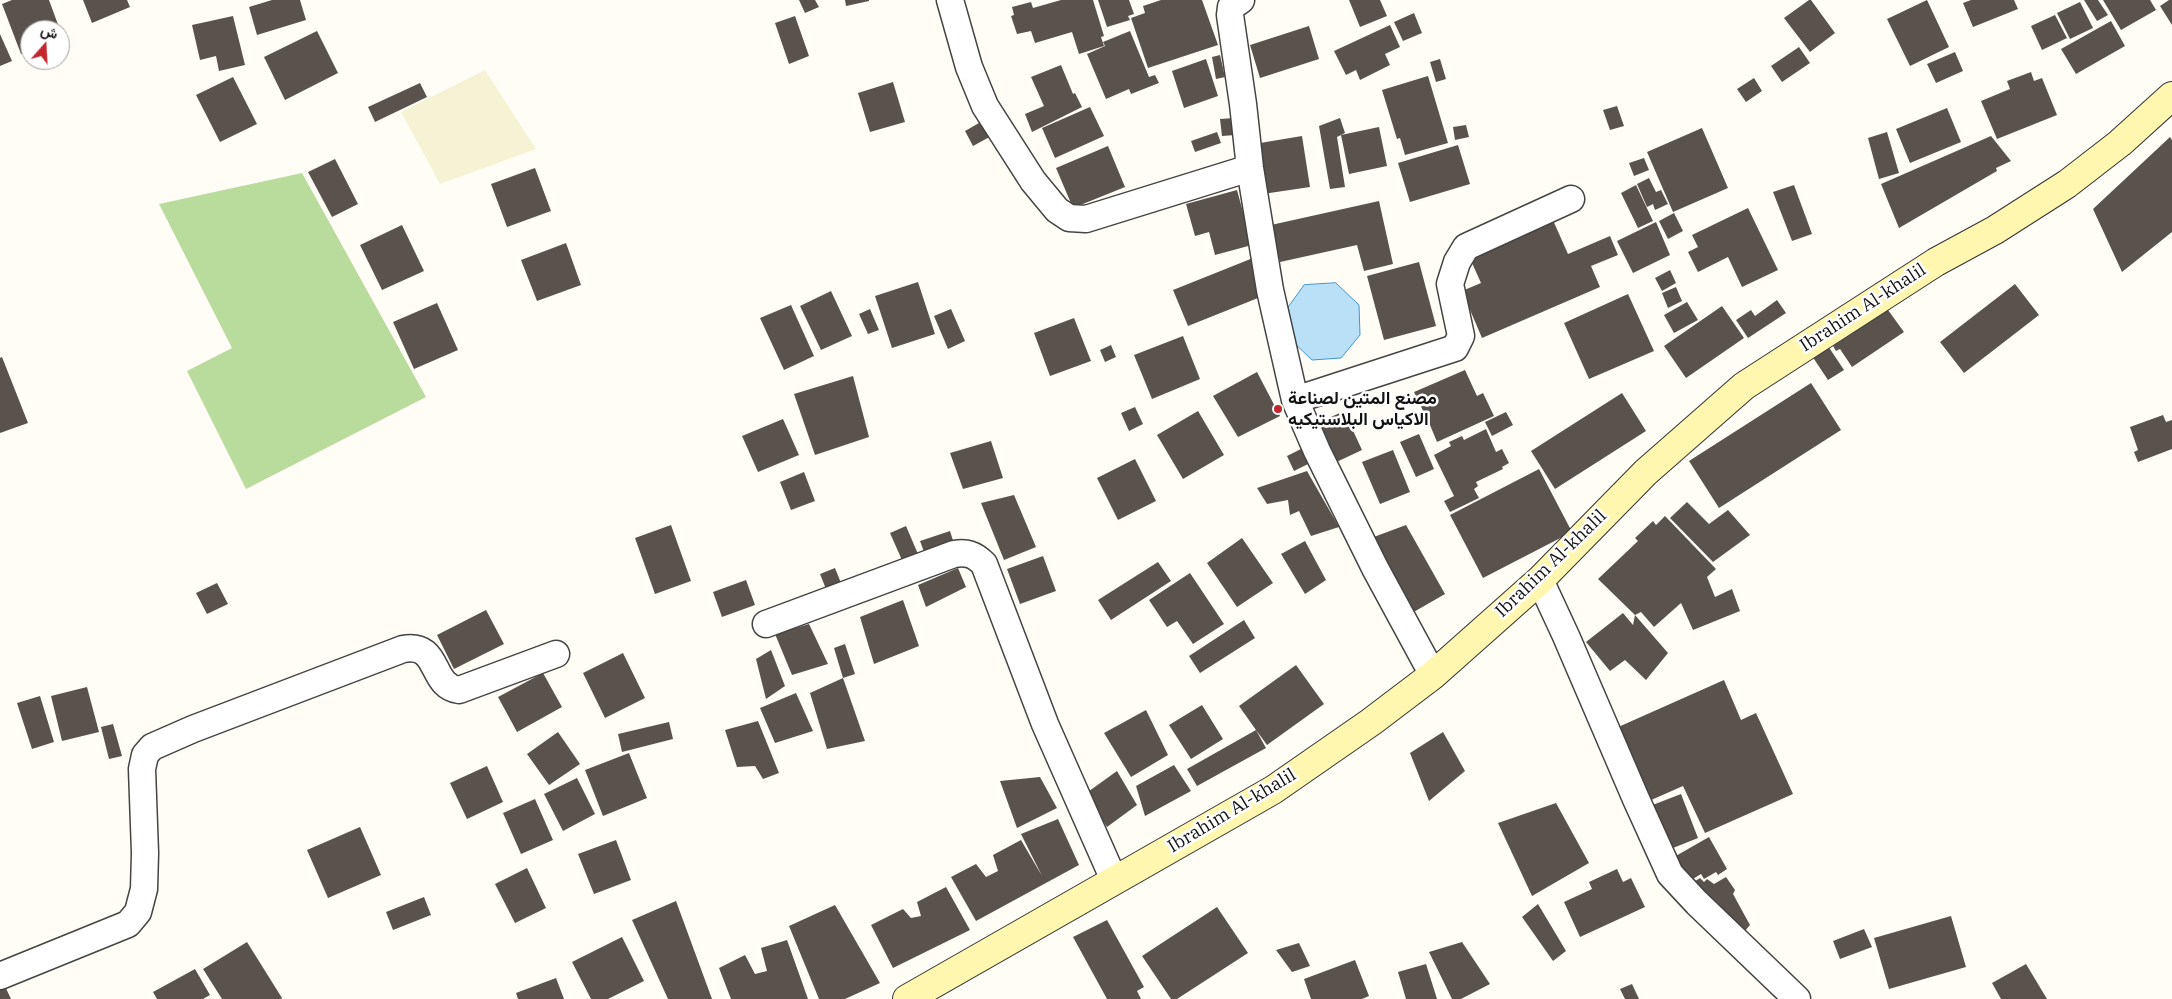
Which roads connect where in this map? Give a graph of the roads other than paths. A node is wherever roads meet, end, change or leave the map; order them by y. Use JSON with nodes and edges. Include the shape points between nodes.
{"nodes":[{"id":1,"x":950,"y":0,"type":"edge"},
{"id":2,"x":1241,"y":0,"type":"edge"},
{"id":3,"x":2172,"y":97,"type":"edge"},
{"id":4,"x":1250,"y":168,"type":"junction"},
{"id":5,"x":1571,"y":198,"type":"dead end"},
{"id":6,"x":1295,"y":400,"type":"junction"},
{"id":7,"x":1540,"y":580,"type":"junction"},
{"id":8,"x":766,"y":624,"type":"dead end"},
{"id":9,"x":556,"y":654,"type":"dead end"},
{"id":10,"x":1433,"y":675,"type":"junction"},
{"id":11,"x":1114,"y":880,"type":"junction"},
{"id":12,"x":0,"y":976,"type":"edge"},
{"id":13,"x":907,"y":999,"type":"edge"},
{"id":14,"x":1798,"y":999,"type":"edge"}],
"edges":[{"from":1,"to":4,"type":"street","via":[[969,67],[985,106],[1033,181],[1056,210],[1070,218],[1086,219]]},
{"from":2,"to":4,"type":"street","via":[[1231,8],[1230,15]]},
{"from":3,"to":7,"type":"street","name":"Ibrahim Al-khalil","via":[[2120,144],[2067,184],[1936,262],[1744,386],[1646,472]]},
{"from":4,"to":6,"type":"street","via":[[1270,290]]},
{"from":5,"to":6,"type":"street","via":[[1466,247],[1450,284],[1461,336],[1455,348]]},
{"from":6,"to":10,"type":"street","via":[[1375,568]]},
{"from":7,"to":10,"type":"street","name":"Ibrahim Al-khalil"},
{"from":7,"to":14,"type":"street","via":[[1670,874]]},
{"from":8,"to":11,"type":"street","via":[[954,554],[976,556],[984,564],[1045,724]]},
{"from":9,"to":12,"type":"street","via":[[459,690],[445,685],[421,649],[403,648],[152,747],[144,755],[142,769],[144,889],[138,912],[128,924]]},
{"from":10,"to":11,"type":"street","name":"Ibrahim Al-khalil","via":[[1273,790]]},
{"from":11,"to":13,"type":"street","name":"Ibrahim Al-khalil"}]}
